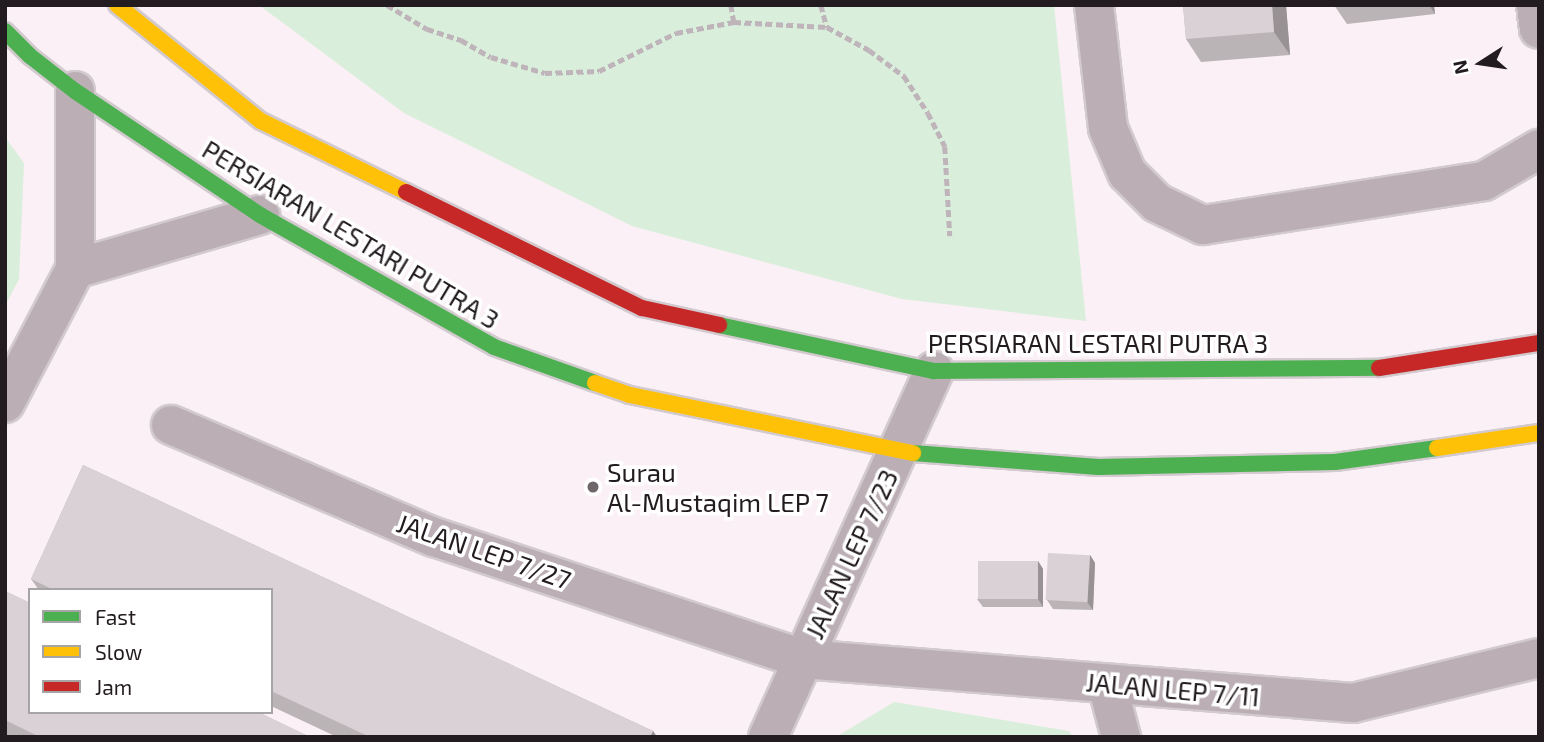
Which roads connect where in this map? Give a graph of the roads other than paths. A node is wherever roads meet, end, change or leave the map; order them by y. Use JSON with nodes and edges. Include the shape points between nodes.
{"nodes":[{"id":1,"x":117,"y":5,"type":"edge"},
{"id":2,"x":1094,"y":5,"type":"edge"},
{"id":3,"x":1536,"y":5,"type":"edge"},
{"id":4,"x":1539,"y":29,"type":"edge"},
{"id":5,"x":5,"y":31,"type":"edge"},
{"id":6,"x":75,"y":91,"type":"junction"},
{"id":7,"x":1539,"y":149,"type":"edge"},
{"id":8,"x":260,"y":215,"type":"junction"},
{"id":9,"x":75,"y":269,"type":"junction"},
{"id":10,"x":1539,"y":343,"type":"edge"},
{"id":11,"x":934,"y":371,"type":"junction"},
{"id":12,"x":5,"y":403,"type":"edge"},
{"id":13,"x":171,"y":425,"type":"dead end"},
{"id":14,"x":1539,"y":433,"type":"edge"},
{"id":15,"x":898,"y":452,"type":"junction"},
{"id":16,"x":1539,"y":658,"type":"edge"},
{"id":17,"x":803,"y":659,"type":"junction"},
{"id":18,"x":1107,"y":684,"type":"junction"},
{"id":19,"x":768,"y":737,"type":"edge"},
{"id":20,"x":1121,"y":737,"type":"edge"}],
"edges":[{"from":1,"to":11,"type":"street","name":"PERSIARAN LESTARI PUTRA 3","via":[[261,121],[642,308]]},
{"from":2,"to":7,"type":"street","via":[[1108,128],[1127,173],[1157,203],[1202,225],[1484,181]]},
{"from":3,"to":4,"type":"street"},
{"from":5,"to":6,"type":"street","name":"PERSIARAN LESTARI PUTRA 3"},
{"from":6,"to":8,"type":"street","name":"PERSIARAN LESTARI PUTRA 3"},
{"from":6,"to":9,"type":"street"},
{"from":8,"to":9,"type":"street"},
{"from":8,"to":15,"type":"street","name":"PERSIARAN LESTARI PUTRA 3","via":[[494,347],[630,395]]},
{"from":9,"to":12,"type":"street"},
{"from":10,"to":11,"type":"street","name":"PERSIARAN LESTARI PUTRA 3","via":[[1378,368]]},
{"from":11,"to":15,"type":"street","name":"JALAN LEP 7/23"},
{"from":13,"to":17,"type":"street","name":"JALAN LEP 7/27","via":[[434,537]]},
{"from":14,"to":15,"type":"street","name":"PERSIARAN LESTARI PUTRA 3","via":[[1335,462],[1098,467]]},
{"from":15,"to":17,"type":"street","name":"JALAN LEP 7/23"},
{"from":16,"to":18,"type":"street","name":"JALAN LEP 7/11","via":[[1353,703]]},
{"from":17,"to":18,"type":"street","name":"JALAN LEP 7/11"},
{"from":17,"to":19,"type":"street","name":"JALAN LEP 7/23"},
{"from":18,"to":20,"type":"street"}]}
